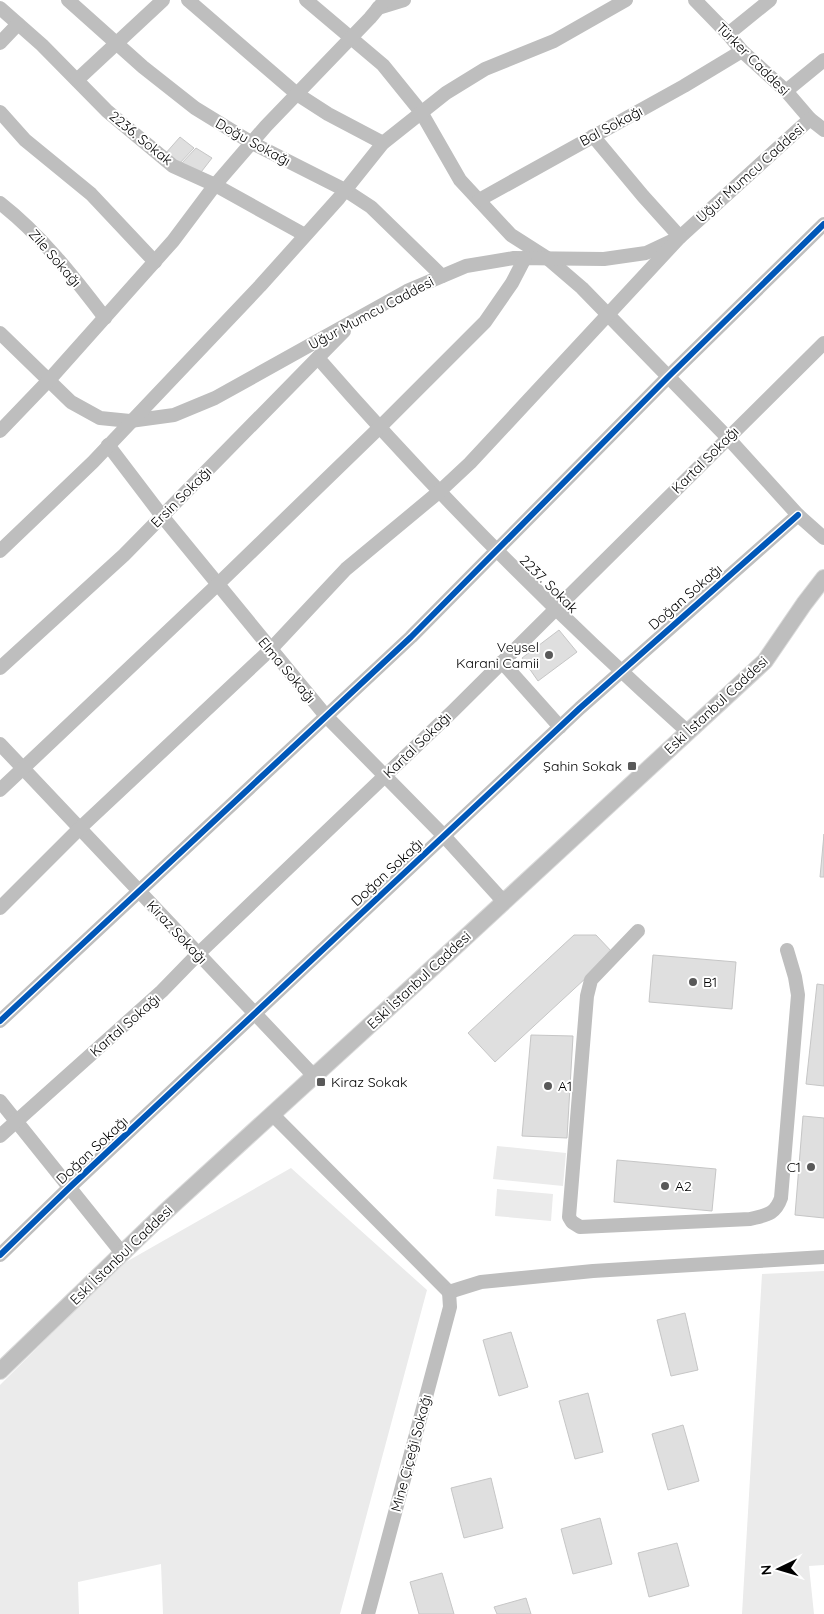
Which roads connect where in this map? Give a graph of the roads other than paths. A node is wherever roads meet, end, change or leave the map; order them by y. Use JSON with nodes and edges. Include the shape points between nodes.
{"nodes":[{"id":1,"x":68,"y":0,"type":"edge"},
{"id":2,"x":163,"y":0,"type":"edge"},
{"id":3,"x":188,"y":0,"type":"edge"},
{"id":4,"x":306,"y":0,"type":"edge"},
{"id":5,"x":404,"y":0,"type":"edge"},
{"id":6,"x":626,"y":0,"type":"edge"},
{"id":7,"x":695,"y":0,"type":"edge"},
{"id":8,"x":770,"y":0,"type":"edge"},
{"id":9,"x":382,"y":4,"type":"edge"},
{"id":10,"x":0,"y":8,"type":"edge"},
{"id":11,"x":18,"y":24,"type":"junction"},
{"id":12,"x":728,"y":34,"type":"junction"},
{"id":13,"x":351,"y":38,"type":"junction"},
{"id":14,"x":0,"y":44,"type":"edge"},
{"id":15,"x":117,"y":44,"type":"junction"},
{"id":16,"x":742,"y":51,"type":"junction"},
{"id":17,"x":824,"y":60,"type":"edge"},
{"id":18,"x":77,"y":80,"type":"junction"},
{"id":19,"x":786,"y":91,"type":"junction"},
{"id":20,"x":297,"y":94,"type":"junction"},
{"id":21,"x":0,"y":112,"type":"edge"},
{"id":22,"x":421,"y":112,"type":"junction"},
{"id":23,"x":810,"y":118,"type":"junction"},
{"id":24,"x":824,"y":130,"type":"edge"},
{"id":25,"x":593,"y":136,"type":"junction"},
{"id":26,"x":383,"y":143,"type":"junction"},
{"id":27,"x":252,"y":144,"type":"junction"},
{"id":28,"x":215,"y":185,"type":"junction"},
{"id":29,"x":345,"y":190,"type":"junction"},
{"id":30,"x":478,"y":200,"type":"junction"},
{"id":31,"x":0,"y":203,"type":"edge"},
{"id":32,"x":824,"y":224,"type":"edge"},
{"id":33,"x":305,"y":235,"type":"junction"},
{"id":34,"x":680,"y":237,"type":"junction"},
{"id":35,"x":525,"y":258,"type":"junction"},
{"id":36,"x":547,"y":258,"type":"junction"},
{"id":37,"x":155,"y":262,"type":"junction"},
{"id":38,"x":442,"y":276,"type":"junction"},
{"id":39,"x":609,"y":316,"type":"junction"},
{"id":40,"x":105,"y":318,"type":"junction"},
{"id":41,"x":355,"y":320,"type":"junction"},
{"id":42,"x":0,"y":333,"type":"edge"},
{"id":43,"x":824,"y":343,"type":"edge"},
{"id":44,"x":318,"y":358,"type":"junction"},
{"id":45,"x":668,"y":377,"type":"junction"},
{"id":46,"x":49,"y":380,"type":"junction"},
{"id":47,"x":130,"y":422,"type":"junction"},
{"id":48,"x":379,"y":428,"type":"junction"},
{"id":49,"x":0,"y":431,"type":"edge"},
{"id":50,"x":728,"y":438,"type":"junction"},
{"id":51,"x":108,"y":445,"type":"junction"},
{"id":52,"x":440,"y":491,"type":"junction"},
{"id":53,"x":798,"y":515,"type":"junction"},
{"id":54,"x":162,"y":516,"type":"junction"},
{"id":55,"x":824,"y":538,"type":"edge"},
{"id":56,"x":497,"y":550,"type":"junction"},
{"id":57,"x":0,"y":551,"type":"edge"},
{"id":58,"x":824,"y":578,"type":"edge"},
{"id":59,"x":217,"y":584,"type":"junction"},
{"id":60,"x":556,"y":609,"type":"junction"},
{"id":61,"x":270,"y":650,"type":"junction"},
{"id":62,"x":502,"y":662,"type":"junction"},
{"id":63,"x":0,"y":668,"type":"edge"},
{"id":64,"x":620,"y":671,"type":"junction"},
{"id":65,"x":326,"y":716,"type":"junction"},
{"id":66,"x":560,"y":726,"type":"junction"},
{"id":67,"x":688,"y":732,"type":"junction"},
{"id":68,"x":0,"y":744,"type":"edge"},
{"id":69,"x":23,"y":769,"type":"junction"},
{"id":70,"x":386,"y":775,"type":"junction"},
{"id":71,"x":0,"y":790,"type":"edge"},
{"id":72,"x":79,"y":829,"type":"junction"},
{"id":73,"x":444,"y":836,"type":"junction"},
{"id":74,"x":139,"y":891,"type":"junction"},
{"id":75,"x":5,"y":892,"type":"edge"},
{"id":76,"x":504,"y":902,"type":"junction"},
{"id":77,"x":0,"y":908,"type":"edge"},
{"id":78,"x":638,"y":932,"type":"dead end"},
{"id":79,"x":787,"y":950,"type":"dead end"},
{"id":80,"x":198,"y":954,"type":"junction"},
{"id":81,"x":255,"y":1014,"type":"junction"},
{"id":82,"x":0,"y":1021,"type":"edge"},
{"id":83,"x":314,"y":1076,"type":"junction"},
{"id":84,"x":0,"y":1101,"type":"edge"},
{"id":85,"x":272,"y":1114,"type":"junction"},
{"id":86,"x":16,"y":1121,"type":"junction"},
{"id":87,"x":0,"y":1136,"type":"edge"},
{"id":88,"x":70,"y":1187,"type":"junction"},
{"id":89,"x":122,"y":1253,"type":"junction"},
{"id":90,"x":0,"y":1255,"type":"edge"},
{"id":91,"x":824,"y":1257,"type":"edge"},
{"id":92,"x":449,"y":1292,"type":"junction"},
{"id":93,"x":0,"y":1371,"type":"edge"},
{"id":94,"x":368,"y":1614,"type":"edge"}],
"edges":[{"from":1,"to":15,"type":"street","name":"Doğu Sokağı"},
{"from":2,"to":15,"type":"street"},
{"from":3,"to":20,"type":"street"},
{"from":4,"to":13,"type":"street"},
{"from":5,"to":9,"type":"street"},
{"from":6,"to":22,"type":"street","via":[[554,41],[485,69]]},
{"from":7,"to":12,"type":"street","name":"Türker Caddesi"},
{"from":8,"to":12,"type":"street"},
{"from":9,"to":13,"type":"street"},
{"from":10,"to":11,"type":"street","name":"2236. Sokak"},
{"from":11,"to":14,"type":"street"},
{"from":11,"to":18,"type":"street","name":"2236. Sokak"},
{"from":12,"to":16,"type":"street","name":"Türker Caddesi"},
{"from":13,"to":20,"type":"street"},
{"from":13,"to":22,"type":"street","via":[[383,64]]},
{"from":15,"to":18,"type":"street"},
{"from":15,"to":27,"type":"street","name":"Doğu Sokağı","via":[[195,108]]},
{"from":16,"to":19,"type":"street","name":"Türker Caddesi"},
{"from":16,"to":25,"type":"street","name":"Bal Sokağı"},
{"from":17,"to":19,"type":"street"},
{"from":18,"to":28,"type":"street","name":"2236. Sokak","via":[[107,111],[173,166]]},
{"from":19,"to":23,"type":"street","name":"Türker Caddesi"},
{"from":20,"to":26,"type":"street"},
{"from":20,"to":27,"type":"street"},
{"from":21,"to":37,"type":"street","via":[[25,140],[91,194]]},
{"from":22,"to":26,"type":"street"},
{"from":22,"to":30,"type":"street","via":[[460,180]]},
{"from":23,"to":24,"type":"street","name":"Uğur Mumcu Caddesi"},
{"from":23,"to":34,"type":"street","name":"Uğur Mumcu Caddesi"},
{"from":25,"to":30,"type":"street","name":"Bal Sokağı"},
{"from":25,"to":34,"type":"street"},
{"from":26,"to":29,"type":"street"},
{"from":27,"to":28,"type":"street"},
{"from":27,"to":29,"type":"street","name":"Doğu Sokağı"},
{"from":28,"to":33,"type":"street","name":"2236. Sokak"},
{"from":28,"to":37,"type":"street"},
{"from":29,"to":33,"type":"street"},
{"from":29,"to":38,"type":"street","name":"Doğu Sokağı","via":[[371,207]]},
{"from":30,"to":36,"type":"street","via":[[511,235]]},
{"from":31,"to":40,"type":"street","name":"Zile Sokağı","via":[[63,264]]},
{"from":32,"to":45,"type":"street"},
{"from":33,"to":47,"type":"street"},
{"from":34,"to":36,"type":"street","name":"Uğur Mumcu Caddesi","via":[[646,253],[604,259]]},
{"from":34,"to":39,"type":"street"},
{"from":35,"to":36,"type":"street","name":"Uğur Mumcu Caddesi"},
{"from":35,"to":38,"type":"street","name":"Uğur Mumcu Caddesi","via":[[466,266]]},
{"from":35,"to":48,"type":"street","via":[[485,322]]},
{"from":36,"to":39,"type":"street"},
{"from":37,"to":40,"type":"street"},
{"from":38,"to":41,"type":"street","name":"Uğur Mumcu Caddesi"},
{"from":39,"to":45,"type":"street"},
{"from":39,"to":52,"type":"street"},
{"from":40,"to":46,"type":"street"},
{"from":41,"to":44,"type":"street","name":"Ersin Sokağı"},
{"from":41,"to":47,"type":"street","name":"Uğur Mumcu Caddesi","via":[[215,398],[174,415]]},
{"from":42,"to":46,"type":"street","name":"Uğur Mumcu Caddesi"},
{"from":43,"to":50,"type":"street","name":"Kartal Sokağı"},
{"from":44,"to":48,"type":"street","name":"2237. Sokak"},
{"from":44,"to":54,"type":"street","name":"Ersin Sokağı"},
{"from":45,"to":50,"type":"street"},
{"from":45,"to":56,"type":"street"},
{"from":46,"to":47,"type":"street","name":"Uğur Mumcu Caddesi","via":[[71,402],[100,418]]},
{"from":46,"to":49,"type":"street"},
{"from":47,"to":51,"type":"street"},
{"from":48,"to":52,"type":"street","name":"2237. Sokak"},
{"from":48,"to":59,"type":"street"},
{"from":50,"to":53,"type":"street"},
{"from":50,"to":60,"type":"street","name":"Kartal Sokağı"},
{"from":51,"to":54,"type":"street","name":"Elma Sokağı"},
{"from":51,"to":57,"type":"street"},
{"from":52,"to":56,"type":"street","name":"2237. Sokak"},
{"from":52,"to":61,"type":"street","via":[[346,568]]},
{"from":53,"to":55,"type":"street"},
{"from":53,"to":64,"type":"street","name":"Doğan Sokağı"},
{"from":54,"to":59,"type":"street","name":"Elma Sokağı"},
{"from":54,"to":63,"type":"street","name":"Ersin Sokağı"},
{"from":56,"to":60,"type":"street","name":"2237. Sokak"},
{"from":56,"to":65,"type":"street"},
{"from":58,"to":67,"type":"main road","name":"Eski İstanbul Caddesi","via":[[765,661]]},
{"from":59,"to":61,"type":"street","name":"Elma Sokağı"},
{"from":59,"to":69,"type":"street"},
{"from":60,"to":62,"type":"street","name":"Kartal Sokağı"},
{"from":60,"to":64,"type":"street","name":"2237. Sokak"},
{"from":61,"to":65,"type":"street","name":"Elma Sokağı"},
{"from":61,"to":72,"type":"street"},
{"from":62,"to":66,"type":"street"},
{"from":62,"to":70,"type":"street","name":"Kartal Sokağı"},
{"from":64,"to":66,"type":"street","name":"Doğan Sokağı"},
{"from":64,"to":67,"type":"street","name":"2237. Sokak"},
{"from":65,"to":70,"type":"street","name":"Elma Sokağı"},
{"from":65,"to":74,"type":"street"},
{"from":66,"to":73,"type":"street","name":"Doğan Sokağı"},
{"from":67,"to":76,"type":"main road","name":"Eski İstanbul Caddesi"},
{"from":68,"to":69,"type":"street","name":"Kiraz Sokağı"},
{"from":69,"to":71,"type":"street"},
{"from":69,"to":72,"type":"street","name":"Kiraz Sokağı"},
{"from":70,"to":73,"type":"street","name":"Elma Sokağı"},
{"from":70,"to":80,"type":"street","name":"Kartal Sokağı"},
{"from":72,"to":74,"type":"street","name":"Kiraz Sokağı"},
{"from":72,"to":75,"type":"street"},
{"from":73,"to":76,"type":"street","name":"Elma Sokağı"},
{"from":73,"to":81,"type":"street","name":"Doğan Sokağı"},
{"from":74,"to":80,"type":"street","name":"Kiraz Sokağı"},
{"from":74,"to":82,"type":"street"},
{"from":75,"to":77,"type":"street"},
{"from":76,"to":83,"type":"main road","name":"Eski İstanbul Caddesi"},
{"from":78,"to":79,"type":"street","via":[[591,980],[587,996],[569,1217],[580,1227],[750,1219],[767,1215],[777,1208],[781,1198],[798,995]]},
{"from":80,"to":81,"type":"street","name":"Kiraz Sokağı"},
{"from":80,"to":86,"type":"street","name":"Kartal Sokağı","via":[[162,991]]},
{"from":81,"to":83,"type":"street","name":"Kiraz Sokağı"},
{"from":81,"to":88,"type":"street","name":"Doğan Sokağı"},
{"from":83,"to":85,"type":"main road","name":"Eski İstanbul Caddesi"},
{"from":84,"to":86,"type":"street"},
{"from":85,"to":89,"type":"main road","name":"Eski İstanbul Caddesi"},
{"from":85,"to":92,"type":"street"},
{"from":86,"to":87,"type":"street","name":"Kartal Sokağı"},
{"from":86,"to":88,"type":"street"},
{"from":88,"to":89,"type":"street"},
{"from":88,"to":90,"type":"street","name":"Doğan Sokağı"},
{"from":89,"to":93,"type":"main road","name":"Eski İstanbul Caddesi"},
{"from":91,"to":92,"type":"street","via":[[584,1272],[480,1282]]},
{"from":92,"to":94,"type":"street","name":"Mine Çiçeği Sokağı","via":[[450,1307]]}]}
